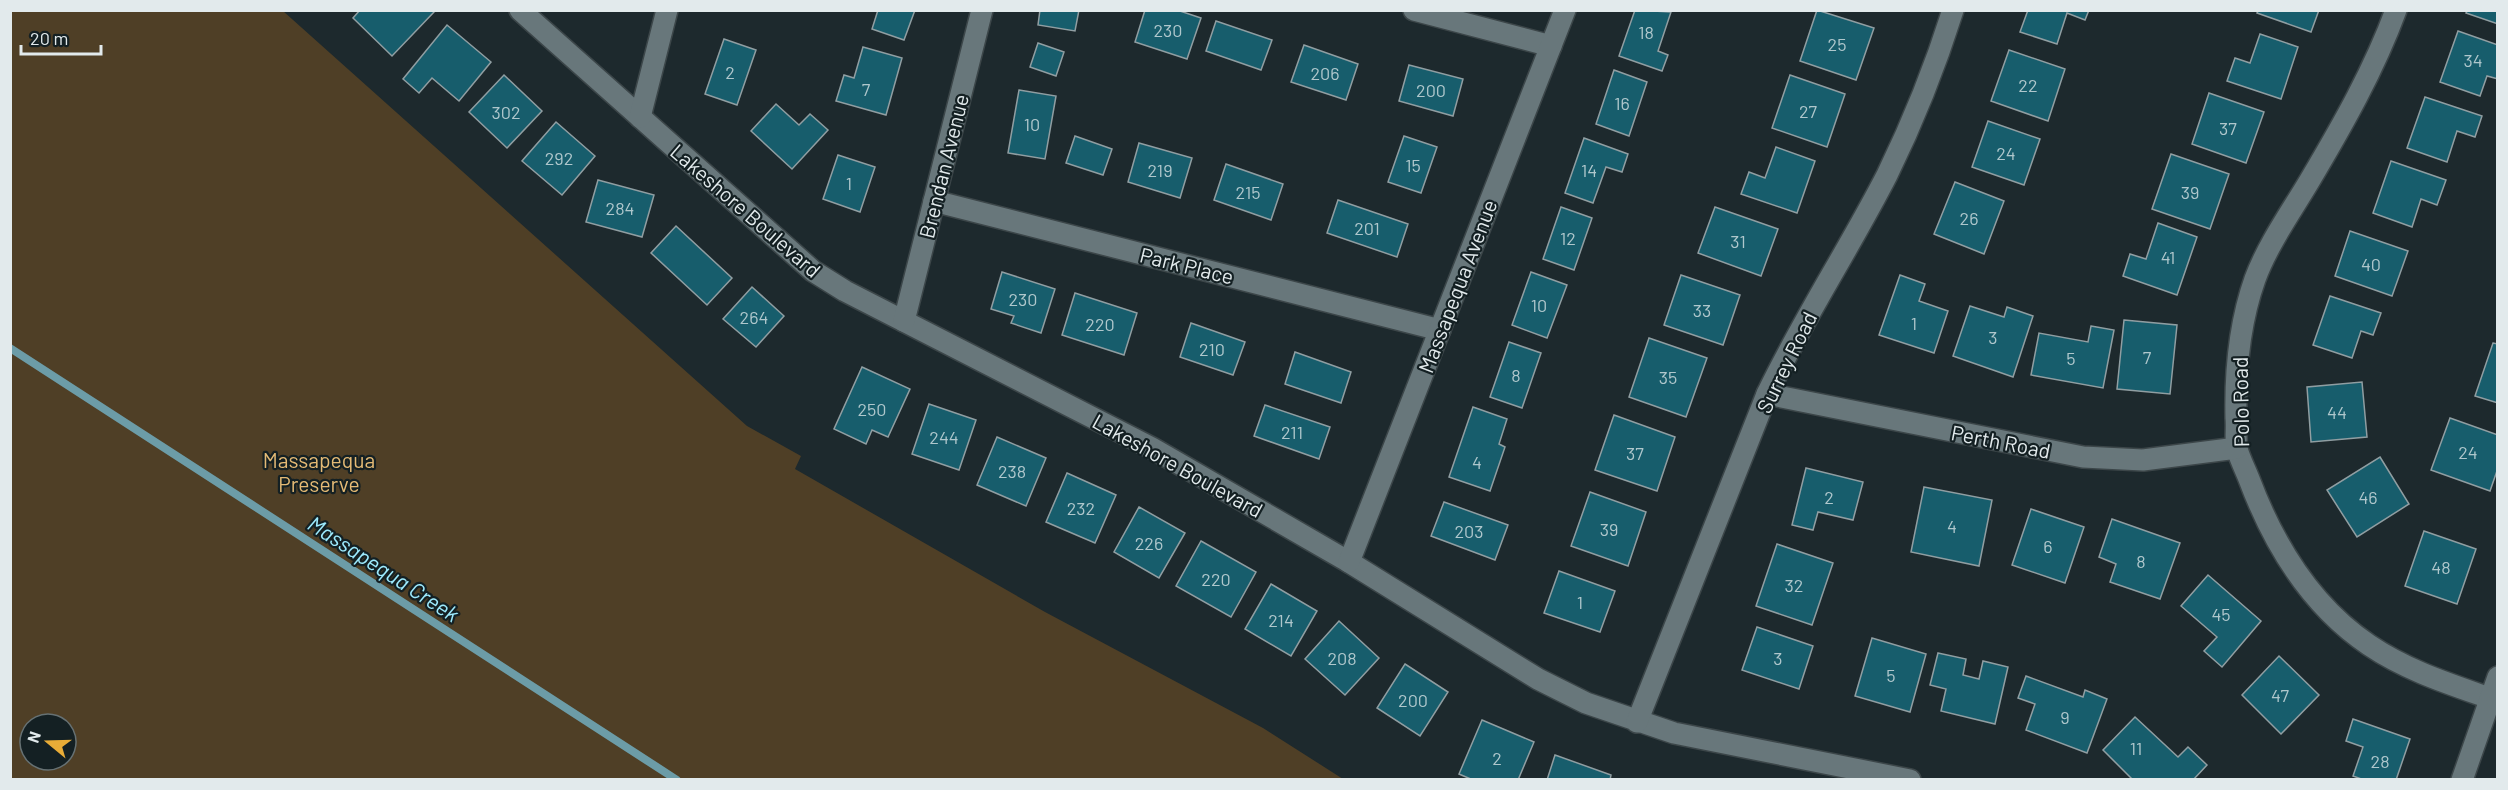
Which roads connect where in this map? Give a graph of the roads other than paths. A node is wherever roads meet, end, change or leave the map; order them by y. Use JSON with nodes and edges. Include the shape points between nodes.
{"nodes":[{"id":1,"x":520,"y":10,"type":"edge"},
{"id":2,"x":667,"y":10,"type":"edge"},
{"id":3,"x":982,"y":10,"type":"edge"},
{"id":4,"x":1414,"y":10,"type":"edge"},
{"id":5,"x":1565,"y":10,"type":"edge"},
{"id":6,"x":1953,"y":10,"type":"edge"},
{"id":7,"x":2396,"y":10,"type":"edge"},
{"id":8,"x":1551,"y":45,"type":"junction"},
{"id":9,"x":640,"y":117,"type":"junction"},
{"id":10,"x":934,"y":201,"type":"junction"},
{"id":11,"x":904,"y":321,"type":"junction"},
{"id":12,"x":1440,"y":330,"type":"junction"},
{"id":13,"x":1767,"y":394,"type":"junction"},
{"id":14,"x":2237,"y":448,"type":"junction"},
{"id":15,"x":1350,"y":562,"type":"junction"},
{"id":16,"x":2498,"y":677,"type":"edge"},
{"id":17,"x":2494,"y":700,"type":"edge"},
{"id":18,"x":1637,"y":722,"type":"junction"},
{"id":19,"x":1910,"y":780,"type":"edge"},
{"id":20,"x":2462,"y":780,"type":"edge"}],
"edges":[{"from":1,"to":9,"type":"street","name":"Lakeshore Boulevard"},
{"from":2,"to":9,"type":"street"},
{"from":3,"to":10,"type":"street","name":"Brendan Avenue"},
{"from":4,"to":8,"type":"street"},
{"from":5,"to":8,"type":"street","name":"Massapequa Avenue"},
{"from":6,"to":13,"type":"street","name":"Surrey Road","via":[[1932,73],[1886,176]]},
{"from":7,"to":14,"type":"street","name":"Polo Road","via":[[2336,136],[2255,279],[2235,384]]},
{"from":8,"to":12,"type":"street","name":"Massapequa Avenue"},
{"from":9,"to":11,"type":"street","name":"Lakeshore Boulevard","via":[[813,271]]},
{"from":10,"to":11,"type":"street","name":"Brendan Avenue"},
{"from":10,"to":12,"type":"street","name":"Park Place"},
{"from":11,"to":15,"type":"street","name":"Lakeshore Boulevard","via":[[1152,447]]},
{"from":12,"to":15,"type":"street","name":"Massapequa Avenue"},
{"from":13,"to":14,"type":"street","name":"Perth Road","via":[[2083,457],[2143,460]]},
{"from":13,"to":18,"type":"street","name":"Surrey Road"},
{"from":14,"to":17,"type":"street","name":"Polo Road","via":[[2273,536],[2312,593],[2337,620],[2407,667]]},
{"from":15,"to":18,"type":"street","name":"Lakeshore Boulevard","via":[[1538,679]]},
{"from":16,"to":17,"type":"street"},
{"from":17,"to":20,"type":"street"},
{"from":18,"to":19,"type":"street","name":"Lakeshore Boulevard","via":[[1674,733]]}]}
